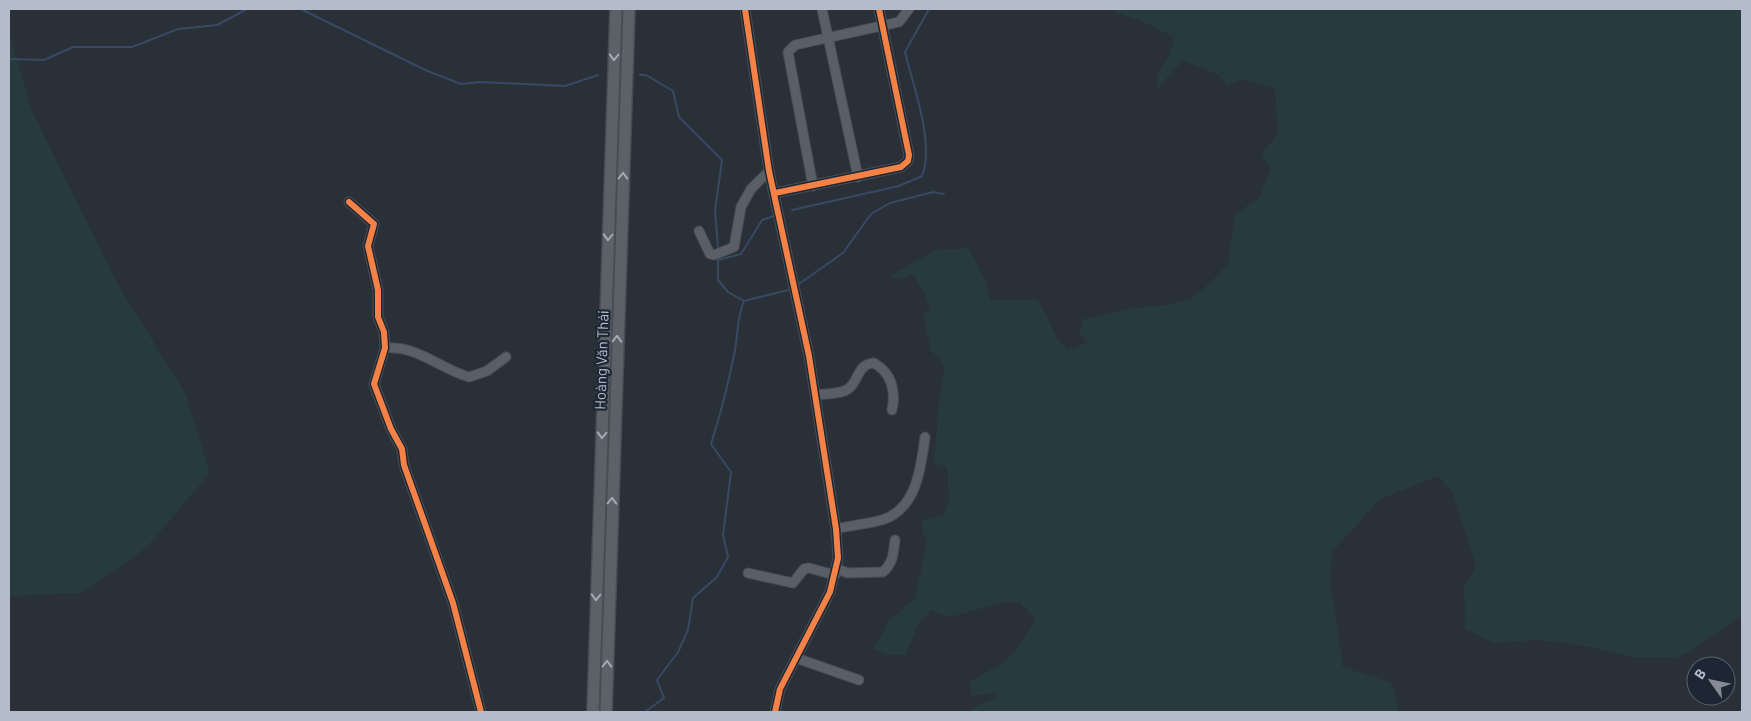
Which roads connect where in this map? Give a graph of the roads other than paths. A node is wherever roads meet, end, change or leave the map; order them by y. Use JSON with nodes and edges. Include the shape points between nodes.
{"nodes":[{"id":1,"x":616,"y":9,"type":"edge"},
{"id":2,"x":629,"y":9,"type":"edge"},
{"id":3,"x":745,"y":9,"type":"edge"},
{"id":4,"x":822,"y":9,"type":"edge"},
{"id":5,"x":878,"y":9,"type":"edge"},
{"id":6,"x":909,"y":9,"type":"edge"},
{"id":7,"x":881,"y":26,"type":"junction"},
{"id":8,"x":828,"y":38,"type":"junction"},
{"id":9,"x":770,"y":172,"type":"junction"},
{"id":10,"x":858,"y":177,"type":"junction"},
{"id":11,"x":813,"y":186,"type":"junction"},
{"id":12,"x":775,"y":193,"type":"junction"},
{"id":13,"x":349,"y":202,"type":"dead end"},
{"id":14,"x":699,"y":231,"type":"dead end"},
{"id":15,"x":384,"y":348,"type":"junction"},
{"id":16,"x":506,"y":357,"type":"dead end"},
{"id":17,"x":815,"y":395,"type":"junction"},
{"id":18,"x":892,"y":410,"type":"dead end"},
{"id":19,"x":925,"y":437,"type":"dead end"},
{"id":20,"x":836,"y":529,"type":"junction"},
{"id":21,"x":895,"y":540,"type":"dead end"},
{"id":22,"x":836,"y":572,"type":"junction"},
{"id":23,"x":748,"y":573,"type":"dead end"},
{"id":24,"x":796,"y":658,"type":"junction"},
{"id":25,"x":859,"y":680,"type":"dead end"},
{"id":26,"x":481,"y":712,"type":"edge"},
{"id":27,"x":592,"y":712,"type":"edge"},
{"id":28,"x":606,"y":712,"type":"edge"},
{"id":29,"x":775,"y":712,"type":"edge"}],
"edges":[{"from":1,"to":27,"type":"main road","name":"Hoàng Văn Thái","one_way":true},
{"from":28,"to":2,"type":"main road","name":"Hoàng Văn Thái","one_way":true},
{"from":3,"to":9,"type":"street"},
{"from":4,"to":8,"type":"street"},
{"from":5,"to":7,"type":"street"},
{"from":6,"to":7,"type":"street","via":[[899,22]]},
{"from":7,"to":8,"type":"street"},
{"from":7,"to":10,"type":"street","via":[[909,155],[901,167]]},
{"from":8,"to":10,"type":"street"},
{"from":8,"to":11,"type":"street","via":[[795,45],[787,56]]},
{"from":9,"to":12,"type":"street"},
{"from":9,"to":14,"type":"street","via":[[752,189],[741,206],[731,250],[710,254]]},
{"from":10,"to":11,"type":"street"},
{"from":11,"to":12,"type":"street"},
{"from":12,"to":17,"type":"street"},
{"from":13,"to":15,"type":"street","via":[[374,224],[368,246],[378,290],[378,317],[384,332]]},
{"from":15,"to":16,"type":"street","via":[[396,347],[417,353],[469,377],[487,371]]},
{"from":15,"to":26,"type":"street","via":[[374,384],[402,449],[404,465],[453,604]]},
{"from":17,"to":18,"type":"street","via":[[844,391],[855,382],[859,370],[866,363],[874,363],[886,373],[895,393]]},
{"from":17,"to":20,"type":"street"},
{"from":19,"to":20,"type":"street","via":[[920,475],[903,506],[881,520]]},
{"from":20,"to":22,"type":"street"},
{"from":21,"to":22,"type":"street","via":[[891,563],[883,572]]},
{"from":22,"to":23,"type":"street","via":[[804,569],[793,583]]},
{"from":22,"to":24,"type":"street","via":[[830,592]]},
{"from":24,"to":25,"type":"street"},
{"from":24,"to":29,"type":"street","via":[[780,689]]}]}
